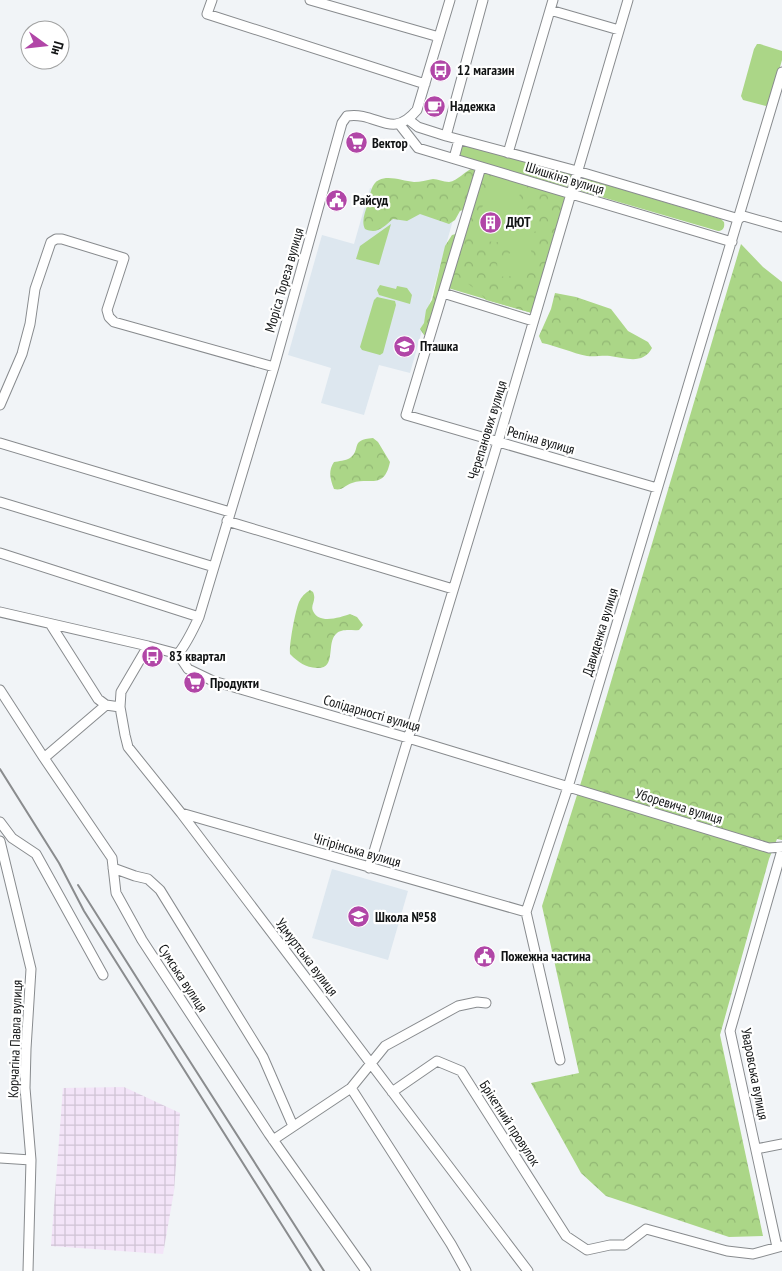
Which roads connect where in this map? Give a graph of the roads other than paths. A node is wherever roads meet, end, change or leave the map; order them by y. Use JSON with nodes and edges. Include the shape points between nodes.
{"nodes":[{"id":1,"x":212,"y":0,"type":"edge"},
{"id":2,"x":310,"y":0,"type":"edge"},
{"id":3,"x":450,"y":0,"type":"edge"},
{"id":4,"x":483,"y":0,"type":"edge"},
{"id":5,"x":553,"y":0,"type":"edge"},
{"id":6,"x":628,"y":0,"type":"edge"},
{"id":7,"x":550,"y":10,"type":"junction"},
{"id":8,"x":619,"y":30,"type":"junction"},
{"id":9,"x":438,"y":37,"type":"junction"},
{"id":10,"x":782,"y":72,"type":"edge"},
{"id":11,"x":425,"y":84,"type":"junction"},
{"id":12,"x":408,"y":120,"type":"junction"},
{"id":13,"x":400,"y":125,"type":"junction"},
{"id":14,"x":446,"y":136,"type":"junction"},
{"id":15,"x":459,"y":140,"type":"junction"},
{"id":16,"x":508,"y":153,"type":"junction"},
{"id":17,"x":454,"y":158,"type":"junction"},
{"id":18,"x":481,"y":167,"type":"junction"},
{"id":19,"x":577,"y":171,"type":"junction"},
{"id":20,"x":571,"y":194,"type":"junction"},
{"id":21,"x":740,"y":217,"type":"junction"},
{"id":22,"x":782,"y":227,"type":"edge"},
{"id":23,"x":732,"y":242,"type":"junction"},
{"id":24,"x":443,"y":293,"type":"junction"},
{"id":25,"x":533,"y":321,"type":"junction"},
{"id":26,"x":274,"y":367,"type":"junction"},
{"id":27,"x":0,"y":405,"type":"edge"},
{"id":28,"x":498,"y":442,"type":"junction"},
{"id":29,"x":0,"y":443,"type":"edge"},
{"id":30,"x":657,"y":488,"type":"junction"},
{"id":31,"x":0,"y":502,"type":"edge"},
{"id":32,"x":229,"y":517,"type":"junction"},
{"id":33,"x":0,"y":553,"type":"edge"},
{"id":34,"x":214,"y":567,"type":"junction"},
{"id":35,"x":453,"y":589,"type":"junction"},
{"id":36,"x":0,"y":612,"type":"edge"},
{"id":37,"x":199,"y":617,"type":"junction"},
{"id":38,"x":51,"y":625,"type":"junction"},
{"id":39,"x":148,"y":646,"type":"junction"},
{"id":40,"x":178,"y":654,"type":"junction"},
{"id":41,"x":0,"y":690,"type":"edge"},
{"id":42,"x":106,"y":705,"type":"junction"},
{"id":43,"x":120,"y":707,"type":"junction"},
{"id":44,"x":408,"y":738,"type":"junction"},
{"id":45,"x":44,"y":758,"type":"junction"},
{"id":46,"x":568,"y":787,"type":"junction"},
{"id":47,"x":181,"y":813,"type":"junction"},
{"id":48,"x":0,"y":822,"type":"edge"},
{"id":49,"x":12,"y":838,"type":"junction"},
{"id":50,"x":0,"y":841,"type":"edge"},
{"id":51,"x":782,"y":849,"type":"edge"},
{"id":52,"x":113,"y":868,"type":"junction"},
{"id":53,"x":369,"y":868,"type":"junction"},
{"id":54,"x":526,"y":912,"type":"junction"},
{"id":55,"x":103,"y":975,"type":"dead end"},
{"id":56,"x":486,"y":1003,"type":"dead end"},
{"id":57,"x":560,"y":1060,"type":"dead end"},
{"id":58,"x":370,"y":1063,"type":"junction"},
{"id":59,"x":350,"y":1088,"type":"junction"},
{"id":60,"x":392,"y":1092,"type":"junction"},
{"id":61,"x":294,"y":1126,"type":"junction"},
{"id":62,"x":273,"y":1140,"type":"junction"},
{"id":63,"x":782,"y":1144,"type":"edge"},
{"id":64,"x":756,"y":1149,"type":"junction"},
{"id":65,"x":0,"y":1158,"type":"edge"},
{"id":66,"x":31,"y":1160,"type":"junction"},
{"id":67,"x":780,"y":1247,"type":"edge"},
{"id":68,"x":28,"y":1271,"type":"edge"},
{"id":69,"x":366,"y":1271,"type":"edge"},
{"id":70,"x":466,"y":1271,"type":"edge"},
{"id":71,"x":528,"y":1271,"type":"edge"}],
"edges":[{"from":1,"to":11,"type":"street","via":[[207,14]]},
{"from":2,"to":9,"type":"street"},
{"from":3,"to":9,"type":"street"},
{"from":4,"to":14,"type":"street"},
{"from":5,"to":7,"type":"street"},
{"from":6,"to":8,"type":"street","name":"Черепанових вулиця"},
{"from":7,"to":8,"type":"street"},
{"from":7,"to":16,"type":"street"},
{"from":8,"to":19,"type":"street","name":"Черепанових вулиця"},
{"from":9,"to":11,"type":"street"},
{"from":10,"to":21,"type":"street","name":"Давиденка вулиця"},
{"from":11,"to":12,"type":"street","via":[[417,110]]},
{"from":12,"to":13,"type":"street"},
{"from":12,"to":14,"type":"street","via":[[418,127]]},
{"from":13,"to":17,"type":"street","name":"Шишкiна вулиця","via":[[418,148]]},
{"from":13,"to":26,"type":"street","name":"Моріса Тореза вулиця","via":[[355,115],[347,116],[342,123]]},
{"from":14,"to":15,"type":"street"},
{"from":15,"to":16,"type":"street"},
{"from":15,"to":17,"type":"street"},
{"from":16,"to":19,"type":"street"},
{"from":17,"to":18,"type":"street","name":"Шишкiна вулиця"},
{"from":18,"to":20,"type":"street","name":"Шишкiна вулиця"},
{"from":18,"to":24,"type":"street","name":"Репiна вулиця"},
{"from":19,"to":20,"type":"street","name":"Черепанових вулиця"},
{"from":19,"to":21,"type":"street"},
{"from":20,"to":23,"type":"street","name":"Шишкiна вулиця"},
{"from":20,"to":25,"type":"street","name":"Черепанових вулиця"},
{"from":21,"to":22,"type":"street"},
{"from":21,"to":23,"type":"street","name":"Давиденка вулиця"},
{"from":23,"to":30,"type":"street","name":"Давиденка вулиця"},
{"from":24,"to":25,"type":"street"},
{"from":24,"to":28,"type":"street","name":"Репiна вулиця","via":[[406,415]]},
{"from":25,"to":28,"type":"street","name":"Черепанових вулиця"},
{"from":26,"to":27,"type":"street","via":[[114,322],[107,310],[124,258],[56,239],[51,242],[35,289],[22,354]]},
{"from":26,"to":32,"type":"street","name":"Моріса Тореза вулиця"},
{"from":28,"to":30,"type":"street","name":"Репiна вулиця"},
{"from":28,"to":35,"type":"street","name":"Черепанових вулиця"},
{"from":29,"to":32,"type":"street"},
{"from":30,"to":46,"type":"street","name":"Давиденка вулиця"},
{"from":31,"to":34,"type":"street"},
{"from":32,"to":34,"type":"street","name":"Моріса Тореза вулиця"},
{"from":32,"to":35,"type":"street"},
{"from":33,"to":37,"type":"street"},
{"from":34,"to":37,"type":"street","name":"Моріса Тореза вулиця"},
{"from":35,"to":44,"type":"street","name":"Черепанових вулиця"},
{"from":36,"to":38,"type":"street"},
{"from":37,"to":40,"type":"street","name":"Моріса Тореза вулиця"},
{"from":38,"to":39,"type":"street"},
{"from":38,"to":42,"type":"street","via":[[98,699]]},
{"from":39,"to":40,"type":"street"},
{"from":39,"to":43,"type":"street","name":"Удмуртська вулиця","via":[[120,692]]},
{"from":40,"to":44,"type":"street","name":"Солідарності вулиця","via":[[188,669],[212,681]]},
{"from":41,"to":45,"type":"street","name":"Сумська вулиця"},
{"from":42,"to":43,"type":"street"},
{"from":42,"to":45,"type":"street"},
{"from":43,"to":47,"type":"street","name":"Удмуртська вулиця","via":[[128,747]]},
{"from":44,"to":46,"type":"street","name":"Солідарності вулиця"},
{"from":44,"to":53,"type":"street","name":"Черепанових вулиця"},
{"from":45,"to":52,"type":"street","name":"Сумська вулиця","via":[[112,858]]},
{"from":46,"to":51,"type":"street","name":"Уборевича вулиця","via":[[769,848]]},
{"from":46,"to":54,"type":"street","name":"Давиденка вулиця"},
{"from":47,"to":53,"type":"street","name":"Чiгiрiнська вулиця"},
{"from":47,"to":58,"type":"street","name":"Удмуртська вулиця"},
{"from":48,"to":49,"type":"street"},
{"from":49,"to":50,"type":"street"},
{"from":49,"to":55,"type":"street","via":[[36,854]]},
{"from":50,"to":66,"type":"street","name":"Корчагіна Павла вулиця","via":[[31,969],[25,1088]]},
{"from":51,"to":64,"type":"street","name":"Уваровська вулиця","via":[[730,1030]]},
{"from":52,"to":61,"type":"street","via":[[148,879],[160,890],[263,1057]]},
{"from":52,"to":62,"type":"street","name":"Сумська вулиця","via":[[116,893],[142,940]]},
{"from":53,"to":54,"type":"street","name":"Чiгiрiнська вулиця"},
{"from":54,"to":57,"type":"street"},
{"from":56,"to":58,"type":"street","via":[[458,1006],[385,1046]]},
{"from":58,"to":59,"type":"street"},
{"from":58,"to":60,"type":"street","name":"Удмуртська вулиця"},
{"from":59,"to":61,"type":"street"},
{"from":59,"to":70,"type":"street"},
{"from":60,"to":67,"type":"street","name":"Брiкетний провулок","via":[[437,1061],[461,1071],[566,1236],[587,1250],[626,1245],[646,1229],[727,1251],[753,1254]]},
{"from":60,"to":71,"type":"street","name":"Удмуртська вулиця"},
{"from":61,"to":62,"type":"street"},
{"from":62,"to":69,"type":"street","name":"Сумська вулиця"},
{"from":63,"to":64,"type":"street"},
{"from":64,"to":67,"type":"street","name":"Уваровська вулиця"},
{"from":65,"to":66,"type":"street"},
{"from":66,"to":68,"type":"street","name":"Корчагіна Павла вулиця"}]}
